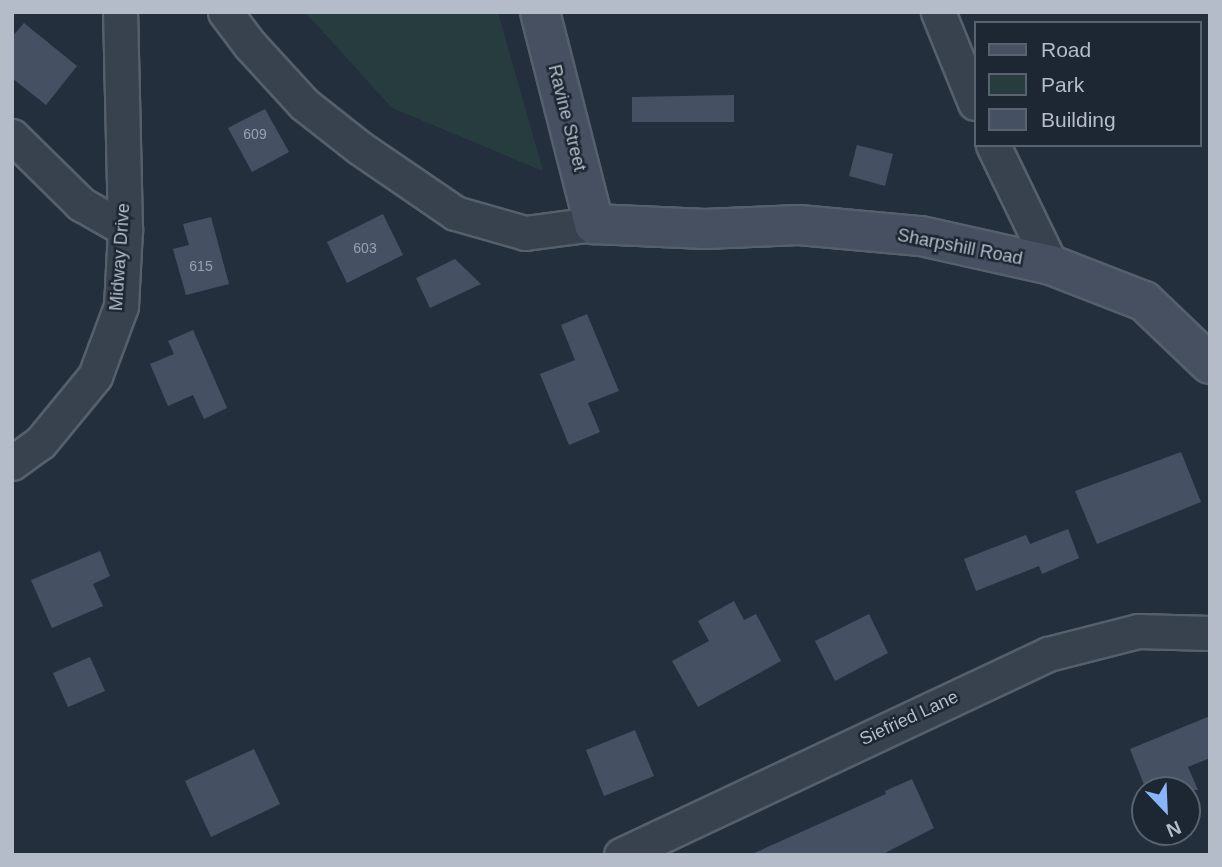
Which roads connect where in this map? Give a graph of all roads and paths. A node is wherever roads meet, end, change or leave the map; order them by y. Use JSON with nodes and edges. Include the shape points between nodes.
{"nodes":[{"id":1,"x":120,"y":12,"type":"edge"},
{"id":2,"x":225,"y":12,"type":"edge"},
{"id":3,"x":540,"y":12,"type":"edge"},
{"id":4,"x":938,"y":12,"type":"edge"},
{"id":5,"x":974,"y":101,"type":"edge"},
{"id":6,"x":12,"y":136,"type":"edge"},
{"id":7,"x":994,"y":147,"type":"edge"},
{"id":8,"x":594,"y":224,"type":"junction"},
{"id":9,"x":125,"y":229,"type":"junction"},
{"id":10,"x":1051,"y":265,"type":"junction"},
{"id":11,"x":1210,"y":364,"type":"edge"},
{"id":12,"x":12,"y":463,"type":"edge"},
{"id":13,"x":1210,"y":633,"type":"edge"},
{"id":14,"x":621,"y":855,"type":"edge"}],
"edges":[{"from":1,"to":9,"type":"street","name":"Midway Drive"},
{"from":2,"to":8,"type":"street","via":[[304,104],[455,213],[525,233]]},
{"from":3,"to":8,"type":"street","name":"Ravine Street"},
{"from":4,"to":5,"type":"street"},
{"from":6,"to":9,"type":"street","via":[[81,204]]},
{"from":7,"to":10,"type":"street"},
{"from":8,"to":10,"type":"street","name":"Sharpshill Road","via":[[705,229],[799,225],[921,236]]},
{"from":9,"to":12,"type":"street","name":"Midway Drive","via":[[121,306],[95,376],[40,443]]},
{"from":10,"to":11,"type":"street","name":"Sharpshill Road","via":[[1144,301]]},
{"from":13,"to":14,"type":"street","name":"Siefried Lane","via":[[1138,631],[1048,654]]}]}
